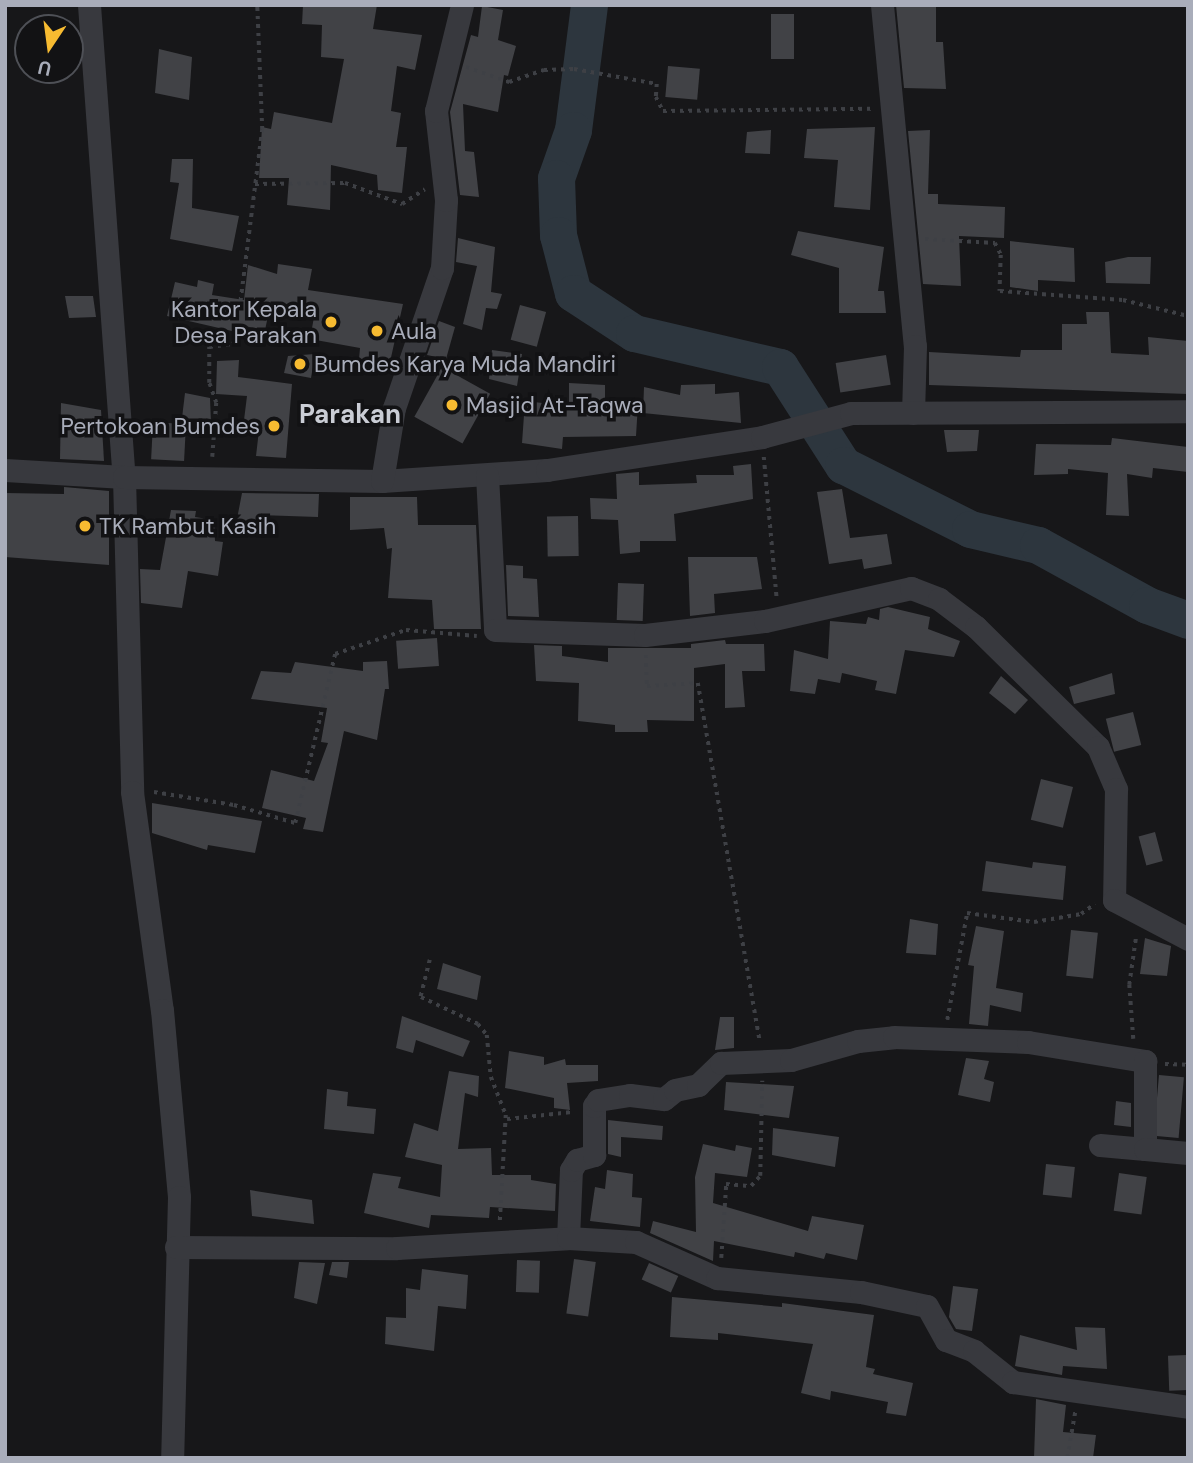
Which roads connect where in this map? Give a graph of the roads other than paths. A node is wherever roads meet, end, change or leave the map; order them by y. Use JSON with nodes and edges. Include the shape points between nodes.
{"nodes":[{"id":1,"x":89,"y":5,"type":"edge"},
{"id":2,"x":462,"y":5,"type":"edge"},
{"id":3,"x":882,"y":5,"type":"edge"},
{"id":4,"x":1188,"y":411,"type":"edge"},
{"id":5,"x":914,"y":413,"type":"junction"},
{"id":6,"x":5,"y":470,"type":"edge"},
{"id":7,"x":487,"y":475,"type":"junction"},
{"id":8,"x":124,"y":477,"type":"junction"},
{"id":9,"x":382,"y":481,"type":"junction"},
{"id":10,"x":1188,"y":939,"type":"edge"},
{"id":11,"x":1100,"y":1145,"type":"dead end"},
{"id":12,"x":1145,"y":1149,"type":"junction"},
{"id":13,"x":1188,"y":1153,"type":"edge"},
{"id":14,"x":568,"y":1238,"type":"junction"},
{"id":15,"x":176,"y":1247,"type":"junction"},
{"id":16,"x":1188,"y":1407,"type":"edge"},
{"id":17,"x":172,"y":1458,"type":"edge"}],
"edges":[{"from":1,"to":8,"type":"street"},
{"from":2,"to":9,"type":"street","via":[[436,111],[447,235],[442,268],[394,408]]},
{"from":3,"to":5,"type":"street","via":[[915,346]]},
{"from":4,"to":5,"type":"street"},
{"from":5,"to":7,"type":"street","via":[[851,413],[762,437]]},
{"from":6,"to":8,"type":"street"},
{"from":7,"to":9,"type":"street"},
{"from":7,"to":10,"type":"street","via":[[495,630],[645,635],[778,618],[919,587],[976,628],[1098,747],[1116,789],[1114,900]]},
{"from":8,"to":9,"type":"street"},
{"from":8,"to":15,"type":"street","via":[[132,786],[162,1010],[179,1197]]},
{"from":11,"to":12,"type":"street"},
{"from":12,"to":13,"type":"street"},
{"from":12,"to":14,"type":"street","via":[[1145,1061],[1055,1045],[882,1038],[764,1063],[721,1063],[698,1085],[675,1090],[664,1099],[609,1097],[594,1106],[594,1155],[577,1160],[571,1170]]},
{"from":14,"to":15,"type":"street","via":[[397,1248]]},
{"from":14,"to":16,"type":"street","via":[[636,1242],[717,1279],[861,1292],[926,1306],[946,1340],[974,1351],[1013,1382]]},
{"from":15,"to":17,"type":"street"}]}
